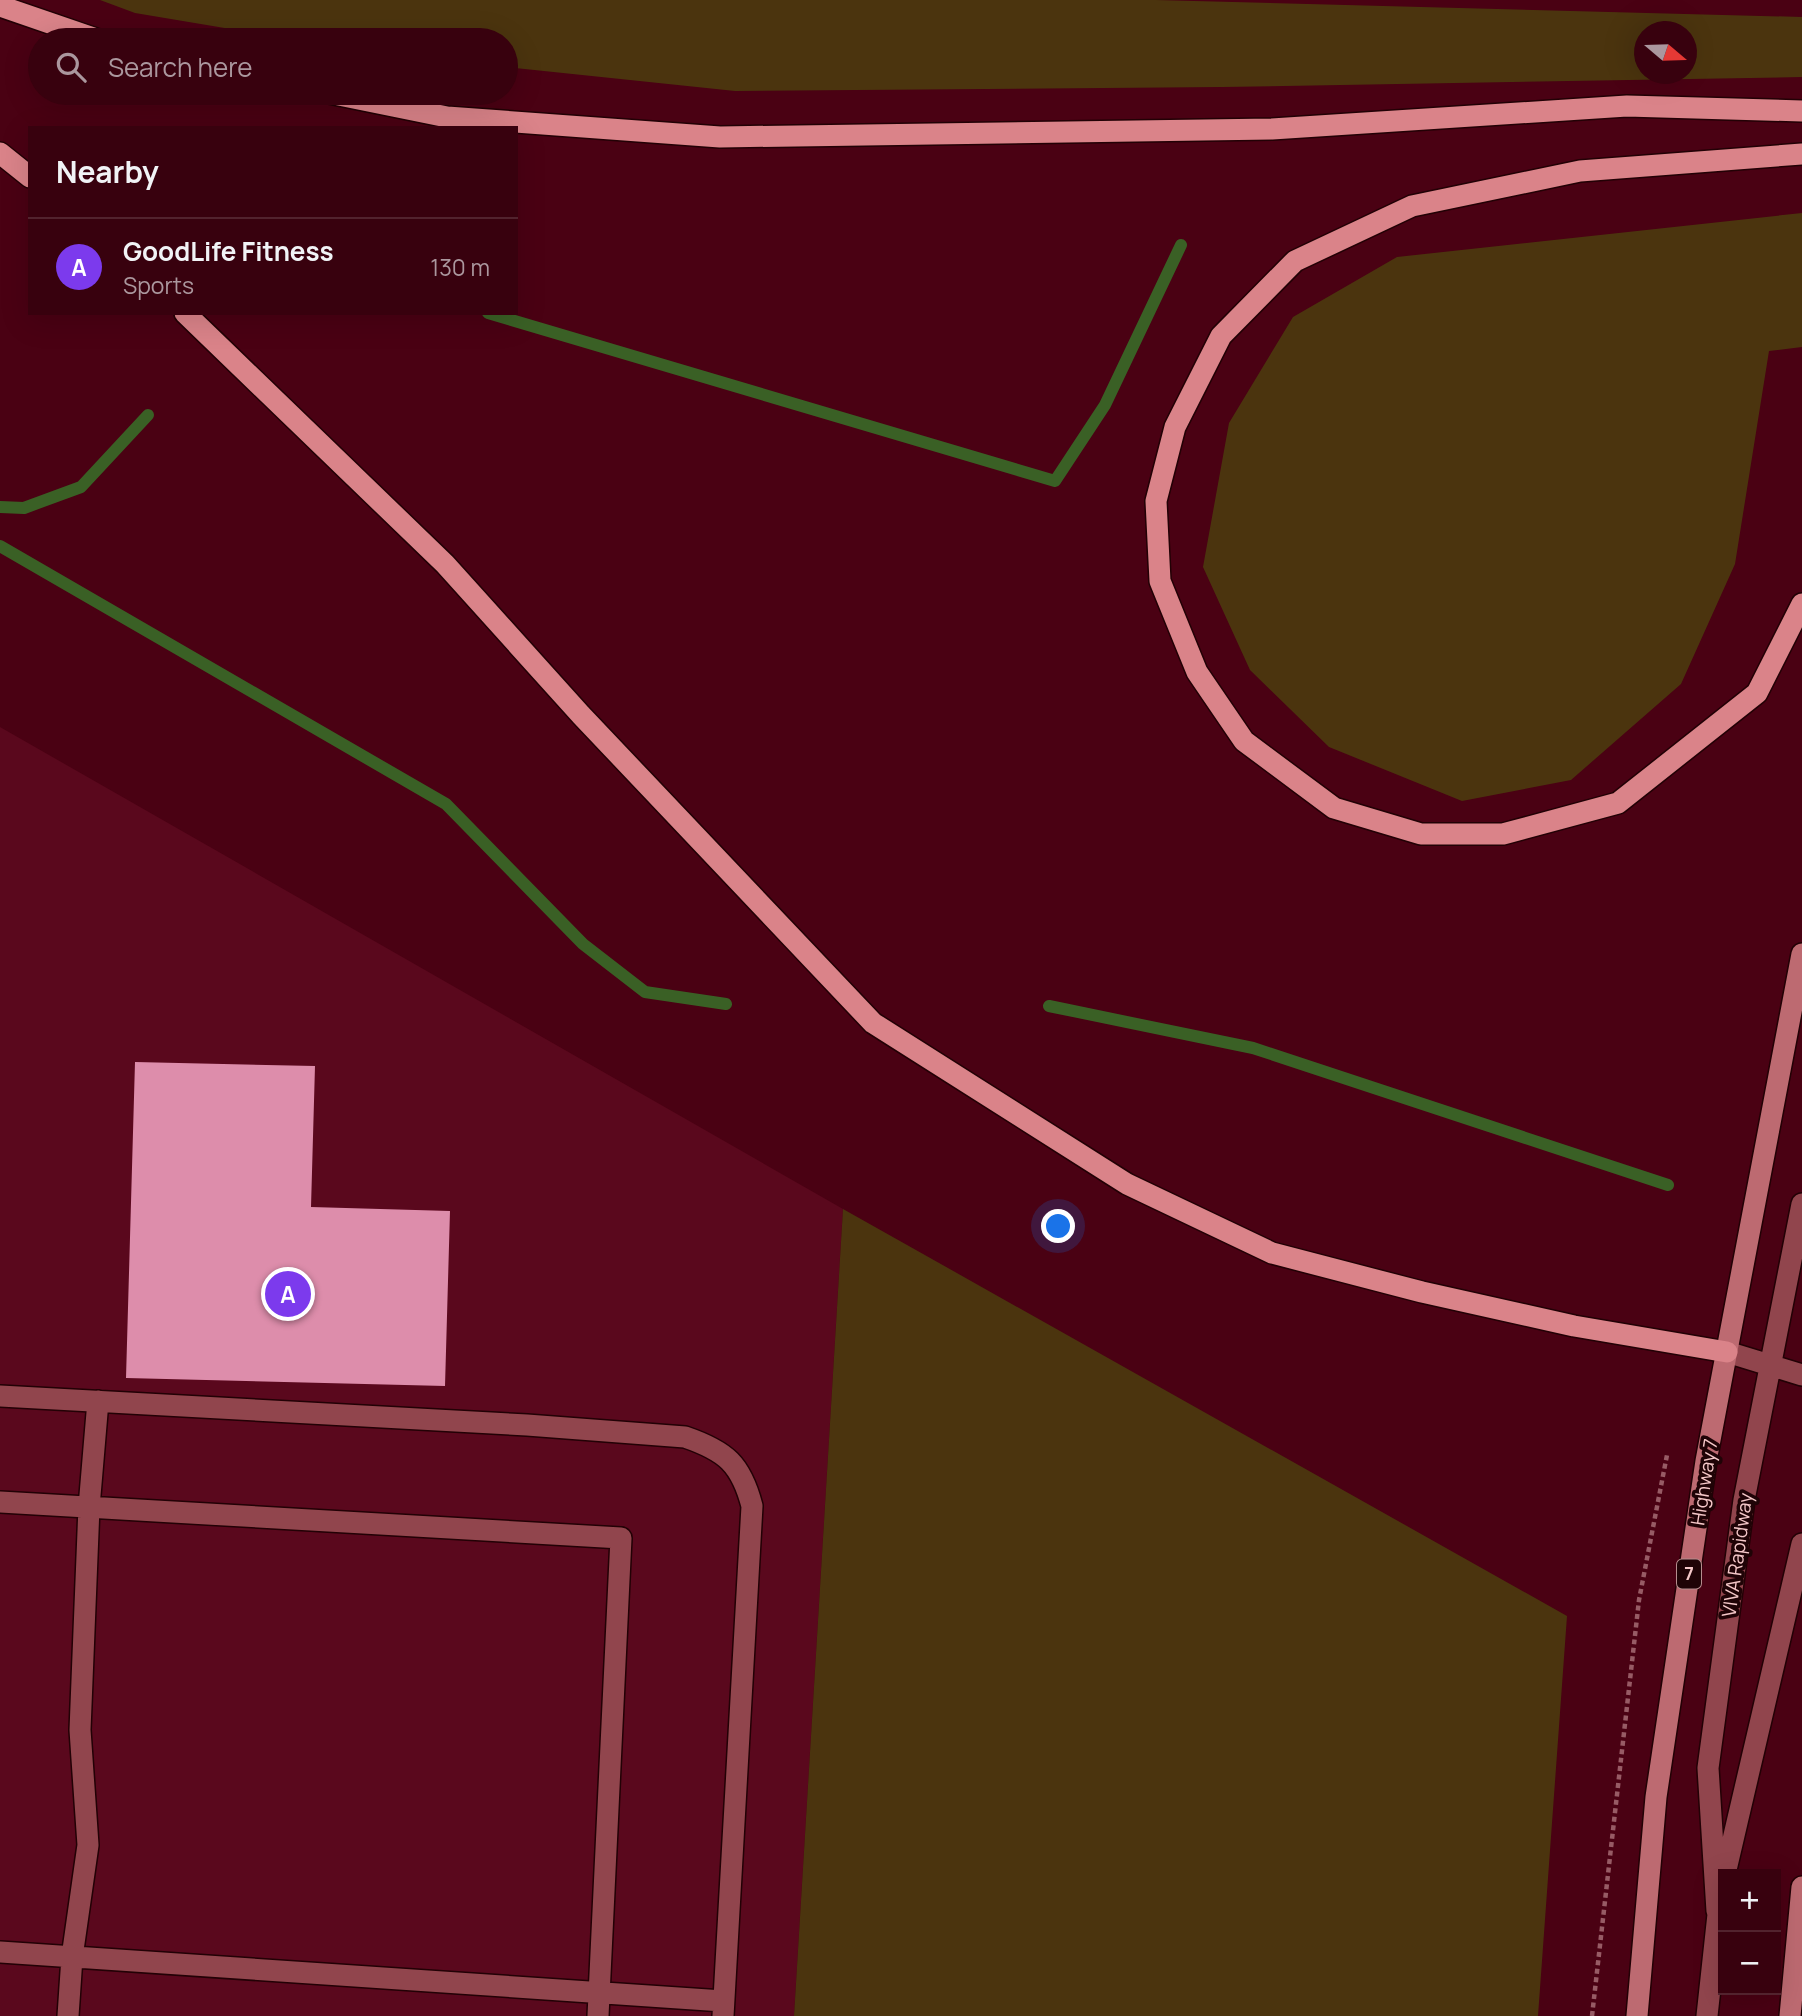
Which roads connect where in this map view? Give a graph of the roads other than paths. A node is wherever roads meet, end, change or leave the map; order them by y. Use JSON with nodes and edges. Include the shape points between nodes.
{"nodes":[{"id":1,"x":0,"y":6,"type":"edge"},
{"id":2,"x":64,"y":28,"type":"edge"},
{"id":3,"x":388,"y":105,"type":"edge"},
{"id":4,"x":1802,"y":111,"type":"edge"},
{"id":5,"x":0,"y":153,"type":"edge"},
{"id":6,"x":1802,"y":154,"type":"edge"},
{"id":7,"x":28,"y":175,"type":"edge"},
{"id":8,"x":187,"y":315,"type":"edge"},
{"id":9,"x":1802,"y":604,"type":"edge"},
{"id":10,"x":1802,"y":954,"type":"edge"},
{"id":11,"x":1802,"y":1204,"type":"edge"},
{"id":12,"x":1727,"y":1352,"type":"junction"},
{"id":13,"x":1771,"y":1367,"type":"junction"},
{"id":14,"x":1802,"y":1375,"type":"edge"},
{"id":15,"x":0,"y":1395,"type":"edge"},
{"id":16,"x":98,"y":1401,"type":"junction"},
{"id":17,"x":0,"y":1502,"type":"edge"},
{"id":18,"x":89,"y":1507,"type":"junction"},
{"id":19,"x":1802,"y":1544,"type":"edge"},
{"id":20,"x":1727,"y":1869,"type":"edge"},
{"id":21,"x":1802,"y":1887,"type":"edge"},
{"id":22,"x":1718,"y":1906,"type":"edge"},
{"id":23,"x":1717,"y":1910,"type":"junction"},
{"id":24,"x":0,"y":1952,"type":"edge"},
{"id":25,"x":72,"y":1957,"type":"junction"},
{"id":26,"x":599,"y":1993,"type":"junction"},
{"id":27,"x":723,"y":2009,"type":"edge"},
{"id":28,"x":68,"y":2016,"type":"edge"},
{"id":29,"x":598,"y":2016,"type":"edge"},
{"id":30,"x":1637,"y":2016,"type":"edge"},
{"id":31,"x":1707,"y":2016,"type":"edge"},
{"id":32,"x":1790,"y":2016,"type":"edge"}],
"edges":[{"from":1,"to":2,"type":"highway"},
{"from":3,"to":4,"type":"highway","via":[[447,117],[720,137],[1272,129],[1627,106]]},
{"from":5,"to":7,"type":"highway"},
{"from":6,"to":9,"type":"highway","via":[[1580,171],[1412,206],[1295,261],[1221,336],[1175,427],[1156,501],[1160,581],[1197,672],[1244,741],[1334,808],[1421,834],[1503,834],[1618,803],[1758,693]]},
{"from":8,"to":12,"type":"highway","via":[[445,564],[581,715],[873,1023],[1126,1184],[1272,1253],[1574,1326]]},
{"from":10,"to":12,"type":"main road","name":"Highway 7","number":"7"},
{"from":11,"to":13,"type":"street","name":"VIVA Rapidway"},
{"from":12,"to":13,"type":"street"},
{"from":12,"to":30,"type":"main road","name":"Highway 7","number":"7","via":[[1706,1461],[1656,1797]]},
{"from":13,"to":14,"type":"street"},
{"from":13,"to":23,"type":"street","name":"VIVA Rapidway","via":[[1744,1500],[1707,1768]]},
{"from":15,"to":16,"type":"street"},
{"from":16,"to":18,"type":"street"},
{"from":16,"to":27,"type":"street","via":[[685,1437],[727,1456],[746,1483],[752,1506]]},
{"from":17,"to":18,"type":"street"},
{"from":18,"to":25,"type":"street","via":[[80,1730],[88,1845]]},
{"from":18,"to":26,"type":"street","via":[[621,1538]]},
{"from":19,"to":20,"type":"street"},
{"from":21,"to":32,"type":"main road"},
{"from":22,"to":23,"type":"street","name":"VIVA Rapidway"},
{"from":23,"to":31,"type":"street","name":"VIVA Rapidway"},
{"from":24,"to":25,"type":"street"},
{"from":25,"to":26,"type":"street"},
{"from":25,"to":28,"type":"street"},
{"from":26,"to":27,"type":"street"},
{"from":26,"to":29,"type":"street"}]}
